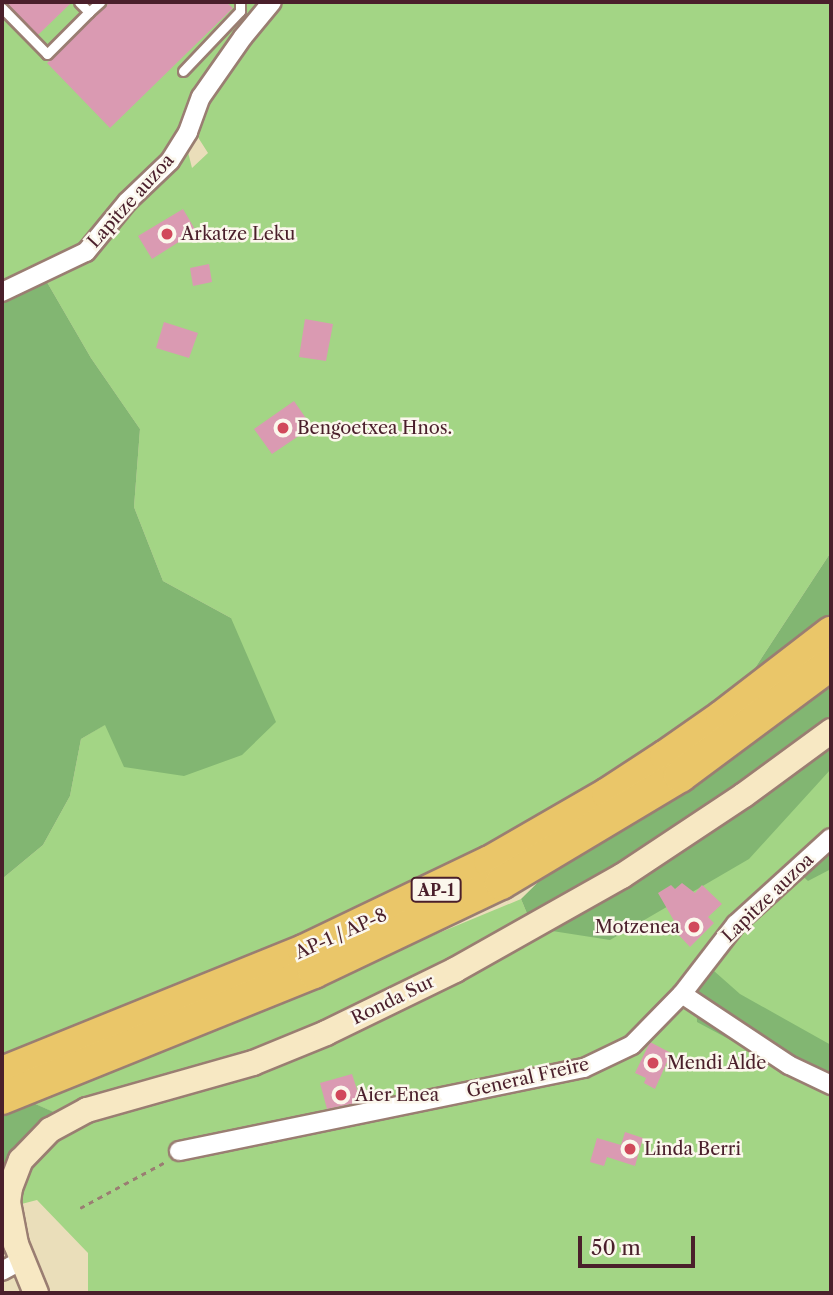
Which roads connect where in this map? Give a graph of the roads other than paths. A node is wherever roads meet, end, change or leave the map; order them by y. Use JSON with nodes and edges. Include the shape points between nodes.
{"nodes":[{"id":1,"x":79,"y":2,"type":"edge"},
{"id":2,"x":100,"y":2,"type":"edge"},
{"id":3,"x":240,"y":2,"type":"edge"},
{"id":4,"x":272,"y":2,"type":"edge"},
{"id":5,"x":2,"y":8,"type":"edge"},
{"id":6,"x":89,"y":12,"type":"junction"},
{"id":7,"x":183,"y":71,"type":"dead end"},
{"id":8,"x":2,"y":292,"type":"edge"},
{"id":9,"x":831,"y":634,"type":"edge"},
{"id":10,"x":831,"y":664,"type":"edge"},
{"id":11,"x":831,"y":731,"type":"edge"},
{"id":12,"x":831,"y":838,"type":"edge"},
{"id":13,"x":682,"y":994,"type":"junction"},
{"id":14,"x":2,"y":1073,"type":"edge"},
{"id":15,"x":831,"y":1086,"type":"edge"},
{"id":16,"x":2,"y":1098,"type":"edge"},
{"id":17,"x":178,"y":1151,"type":"road end"},
{"id":18,"x":12,"y":1266,"type":"edge"},
{"id":19,"x":36,"y":1293,"type":"edge"}],
"edges":[{"from":1,"to":6,"type":"lane"},
{"from":2,"to":6,"type":"lane"},
{"from":3,"to":7,"type":"lane","via":[[240,11]]},
{"from":4,"to":8,"type":"street","name":"Lapitze auzoa","via":[[201,97],[188,132],[170,161],[127,202],[86,252]]},
{"from":5,"to":6,"type":"lane","via":[[47,54]]},
{"from":9,"to":14,"type":"highway","name":"AP-1 / AP-8","number":"AP-1","via":[[666,756],[489,862],[316,946]]},
{"from":10,"to":16,"type":"highway","name":"AP-1 / AP-8","number":"AP-1","via":[[680,776],[477,896],[314,972]]},
{"from":11,"to":18,"type":"main road","name":"Ronda Sur","via":[[622,876],[455,970],[253,1063],[87,1110],[62,1122],[29,1149],[10,1188]]},
{"from":12,"to":13,"type":"street","name":"Lapitze auzoa","via":[[736,924]]},
{"from":13,"to":15,"type":"street","via":[[789,1065]]},
{"from":13,"to":17,"type":"street","name":"General Freire","via":[[632,1045],[584,1068]]},
{"from":18,"to":19,"type":"main road","name":"Ronda Sur"}]}
